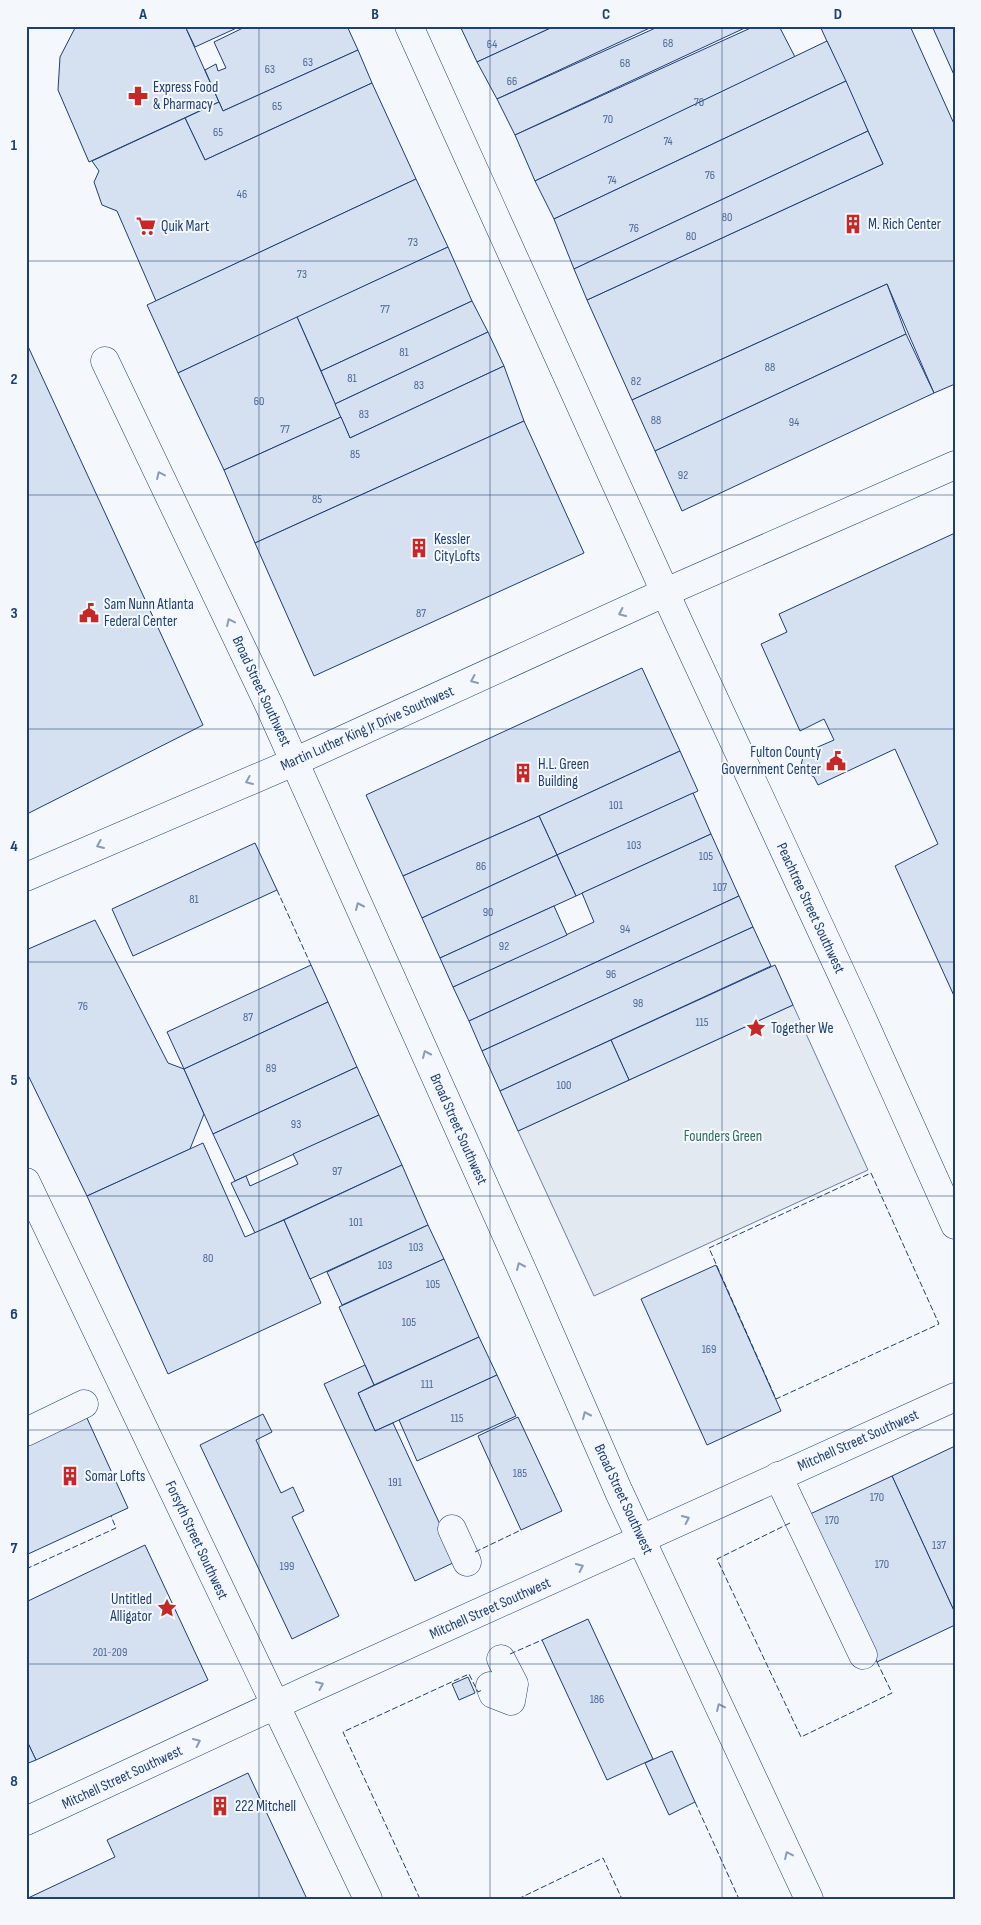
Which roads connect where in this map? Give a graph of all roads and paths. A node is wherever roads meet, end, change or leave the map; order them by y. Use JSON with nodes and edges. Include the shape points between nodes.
{"nodes":[{"id":1,"x":409,"y":26,"type":"edge"},
{"id":2,"x":105,"y":361,"type":"dead end"},
{"id":3,"x":955,"y":465,"type":"edge"},
{"id":4,"x":666,"y":592,"type":"junction"},
{"id":5,"x":294,"y":762,"type":"junction"},
{"id":6,"x":26,"y":877,"type":"edge"},
{"id":7,"x":26,"y":1182,"type":"edge"},
{"id":8,"x":955,"y":1225,"type":"edge"},
{"id":9,"x":955,"y":1397,"type":"edge"},
{"id":10,"x":84,"y":1404,"type":"dead end"},
{"id":11,"x":26,"y":1432,"type":"edge"},
{"id":12,"x":778,"y":1476,"type":"junction"},
{"id":13,"x":452,"y":1529,"type":"dead end"},
{"id":14,"x":642,"y":1539,"type":"junction"},
{"id":15,"x":467,"y":1562,"type":"dead end"},
{"id":16,"x":863,"y":1655,"type":"dead end"},
{"id":17,"x":501,"y":1659,"type":"dead end"},
{"id":18,"x":490,"y":1686,"type":"dead end"},
{"id":19,"x":276,"y":1705,"type":"junction"},
{"id":20,"x":26,"y":1821,"type":"edge"},
{"id":21,"x":368,"y":1899,"type":"edge"},
{"id":22,"x":809,"y":1899,"type":"edge"}],
"edges":[{"from":1,"to":4,"type":"main road","name":"Peachtree Street Southwest"},
{"from":5,"to":2,"type":"main road","name":"Broad Street Southwest","one_way":true},
{"from":3,"to":4,"type":"main road","name":"Martin Luther King Jr Drive Southwest"},
{"from":4,"to":5,"type":"main road","name":"Martin Luther King Jr Drive Southwest","one_way":true},
{"from":4,"to":8,"type":"main road","name":"Peachtree Street Southwest"},
{"from":5,"to":6,"type":"main road","name":"Martin Luther King Jr Drive Southwest","one_way":true},
{"from":14,"to":5,"type":"main road","name":"Broad Street Southwest","one_way":true},
{"from":7,"to":19,"type":"main road","name":"Forsyth Street Southwest"},
{"from":9,"to":12,"type":"main road","name":"Mitchell Street Southwest"},
{"from":10,"to":11,"type":"main road"},
{"from":14,"to":12,"type":"main road","name":"Mitchell Street Southwest","one_way":true},
{"from":12,"to":16,"type":"main road"},
{"from":13,"to":15,"type":"main road"},
{"from":19,"to":14,"type":"main road","name":"Mitchell Street Southwest","one_way":true},
{"from":22,"to":14,"type":"main road","name":"Broad Street Southwest","one_way":true},
{"from":17,"to":18,"type":"main road","via":[[514,1684],[511,1701],[494,1694]]},
{"from":20,"to":19,"type":"main road","name":"Mitchell Street Southwest","one_way":true},
{"from":19,"to":21,"type":"main road","name":"Forsyth Street Southwest"}]}
